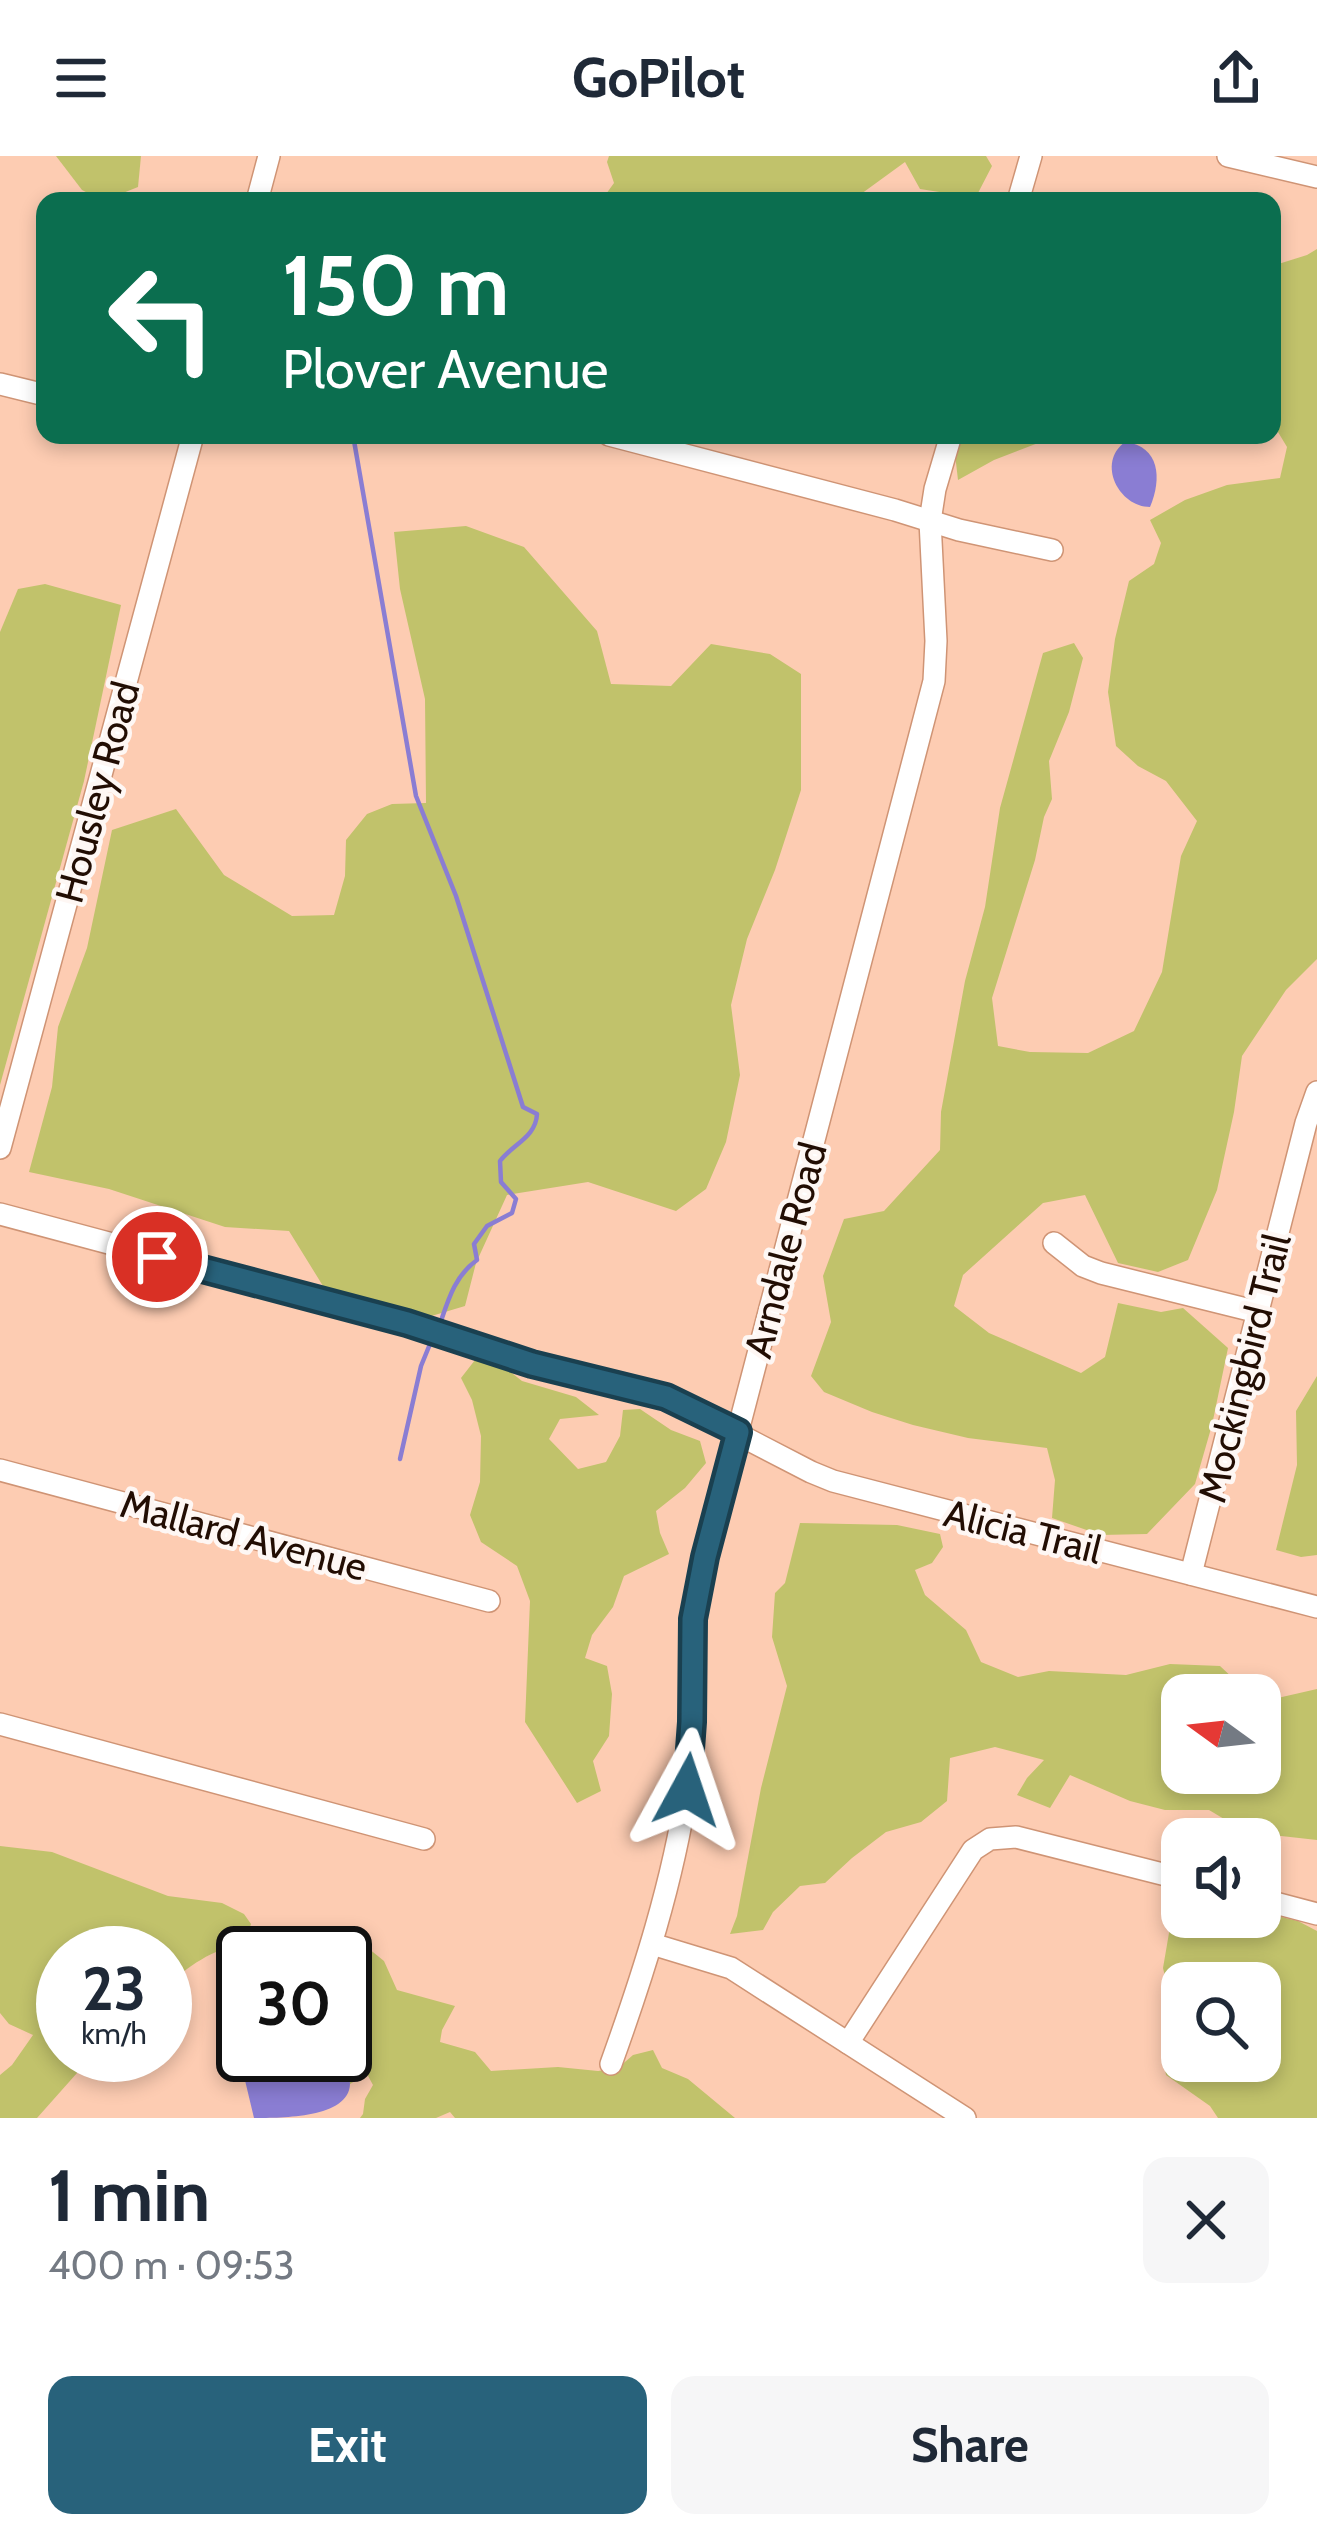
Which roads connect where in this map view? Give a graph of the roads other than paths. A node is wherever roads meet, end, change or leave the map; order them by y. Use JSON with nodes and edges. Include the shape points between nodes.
{"nodes":[{"id":1,"x":269,"y":156,"type":"edge"},
{"id":2,"x":1031,"y":156,"type":"edge"},
{"id":3,"x":1228,"y":156,"type":"edge"},
{"id":4,"x":1317,"y":177,"type":"edge"},
{"id":5,"x":259,"y":192,"type":"edge"},
{"id":6,"x":1021,"y":192,"type":"edge"},
{"id":7,"x":0,"y":384,"type":"edge"},
{"id":8,"x":36,"y":392,"type":"edge"},
{"id":9,"x":191,"y":444,"type":"edge"},
{"id":10,"x":643,"y":444,"type":"edge"},
{"id":11,"x":949,"y":444,"type":"edge"},
{"id":12,"x":930,"y":521,"type":"junction"},
{"id":13,"x":1052,"y":550,"type":"dead end"},
{"id":14,"x":1317,"y":1092,"type":"edge"},
{"id":15,"x":0,"y":1148,"type":"edge"},
{"id":16,"x":0,"y":1214,"type":"edge"},
{"id":17,"x":1054,"y":1243,"type":"dead end"},
{"id":18,"x":1258,"y":1312,"type":"junction"},
{"id":19,"x":738,"y":1432,"type":"junction"},
{"id":20,"x":0,"y":1470,"type":"edge"},
{"id":21,"x":1191,"y":1574,"type":"junction"},
{"id":22,"x":489,"y":1601,"type":"dead end"},
{"id":23,"x":1317,"y":1606,"type":"edge"},
{"id":24,"x":0,"y":1724,"type":"edge"},
{"id":25,"x":424,"y":1840,"type":"dead end"},
{"id":26,"x":1161,"y":1874,"type":"edge"},
{"id":27,"x":1281,"y":1905,"type":"edge"},
{"id":28,"x":1317,"y":1914,"type":"edge"},
{"id":29,"x":652,"y":1944,"type":"junction"},
{"id":30,"x":848,"y":2043,"type":"junction"},
{"id":31,"x":611,"y":2065,"type":"dead end"},
{"id":32,"x":965,"y":2118,"type":"edge"}],
"edges":[{"from":1,"to":5,"type":"street"},
{"from":2,"to":6,"type":"street"},
{"from":3,"to":4,"type":"street"},
{"from":7,"to":8,"type":"street"},
{"from":9,"to":15,"type":"street","name":"Housley Road"},
{"from":10,"to":12,"type":"street"},
{"from":11,"to":12,"type":"street","name":"Arndale Road"},
{"from":12,"to":13,"type":"street"},
{"from":12,"to":19,"type":"street","name":"Arndale Road","via":[[934,681]]},
{"from":14,"to":18,"type":"street","name":"Mockingbird Trail"},
{"from":16,"to":19,"type":"street","name":"Alicia Trail","via":[[666,1397]]},
{"from":17,"to":18,"type":"street","via":[[1101,1273]]},
{"from":18,"to":21,"type":"street","name":"Mockingbird Trail"},
{"from":19,"to":21,"type":"street","name":"Alicia Trail","via":[[833,1481]]},
{"from":19,"to":29,"type":"street","name":"Arndale Road","via":[[698,1589],[687,1790]]},
{"from":20,"to":22,"type":"street","name":"Mallard Avenue"},
{"from":21,"to":23,"type":"street","name":"Alicia Trail"},
{"from":24,"to":25,"type":"street"},
{"from":26,"to":30,"type":"street","via":[[1016,1837],[990,1839],[973,1850]]},
{"from":27,"to":28,"type":"street"},
{"from":29,"to":30,"type":"street","via":[[731,1968]]},
{"from":29,"to":31,"type":"street","name":"Arndale Road"},
{"from":30,"to":32,"type":"street"}]}
